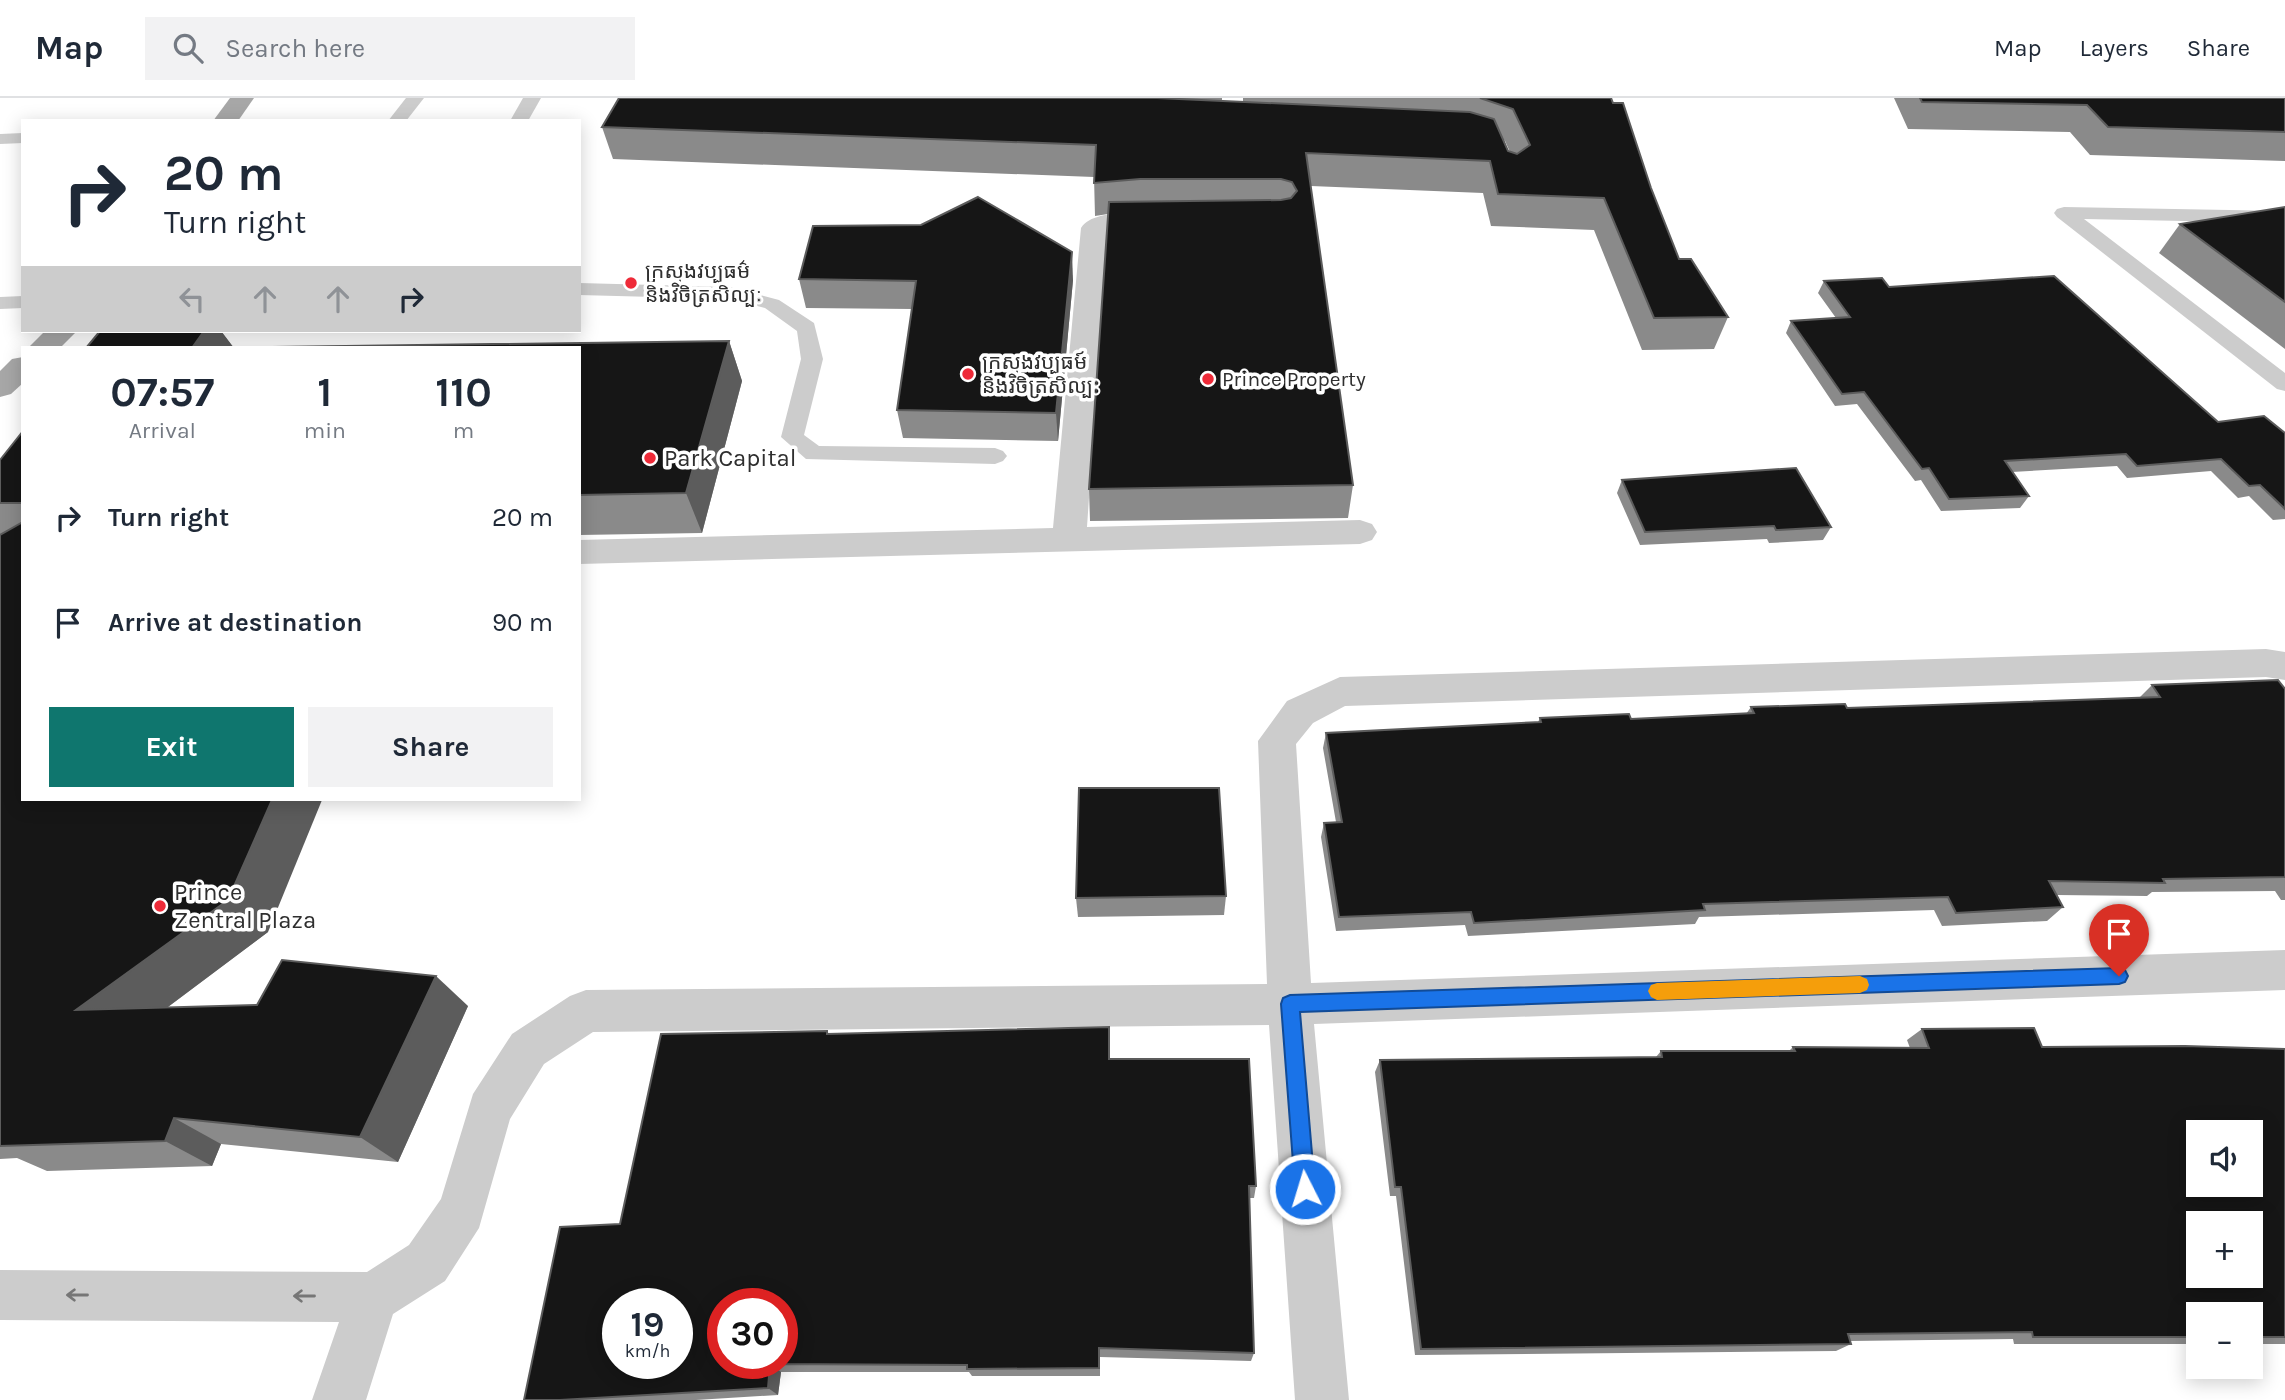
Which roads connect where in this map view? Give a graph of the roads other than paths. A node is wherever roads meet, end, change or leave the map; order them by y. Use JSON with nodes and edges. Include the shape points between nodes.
{"nodes":[{"id":1,"x":242,"y":98,"type":"edge"},
{"id":2,"x":415,"y":98,"type":"edge"},
{"id":3,"x":532,"y":98,"type":"edge"},
{"id":4,"x":226,"y":119,"type":"edge"},
{"id":5,"x":399,"y":119,"type":"edge"},
{"id":6,"x":520,"y":119,"type":"edge"},
{"id":7,"x":21,"y":138,"type":"edge"},
{"id":8,"x":0,"y":139,"type":"edge"},
{"id":9,"x":2285,"y":217,"type":"edge"},
{"id":10,"x":1182,"y":222,"type":"edge"},
{"id":11,"x":581,"y":289,"type":"edge"},
{"id":12,"x":21,"y":302,"type":"edge"},
{"id":13,"x":0,"y":303,"type":"edge"},
{"id":14,"x":21,"y":368,"type":"edge"},
{"id":15,"x":2285,"y":384,"type":"edge"},
{"id":16,"x":0,"y":387,"type":"edge"},
{"id":17,"x":995,"y":456,"type":"edge"},
{"id":18,"x":1360,"y":531,"type":"dead end"},
{"id":19,"x":1069,"y":539,"type":"junction"},
{"id":20,"x":581,"y":552,"type":"edge"},
{"id":21,"x":2285,"y":666,"type":"edge"},
{"id":22,"x":2285,"y":970,"type":"edge"},
{"id":23,"x":1290,"y":1004,"type":"junction"},
{"id":24,"x":0,"y":1295,"type":"edge"},
{"id":25,"x":373,"y":1297,"type":"junction"},
{"id":26,"x":339,"y":1400,"type":"edge"},
{"id":27,"x":1322,"y":1400,"type":"edge"}],
"edges":[{"from":1,"to":4,"type":"main road"},
{"from":2,"to":5,"type":"lane"},
{"from":3,"to":6,"type":"lane"},
{"from":7,"to":8,"type":"lane"},
{"from":9,"to":15,"type":"lane","via":[[2064,213]]},
{"from":10,"to":19,"type":"street","via":[[1094,228]]},
{"from":11,"to":17,"type":"lane","via":[[730,293],[772,304],[807,328],[812,359],[792,437],[814,454]]},
{"from":12,"to":13,"type":"lane"},
{"from":14,"to":16,"type":"main road"},
{"from":18,"to":19,"type":"street"},
{"from":19,"to":20,"type":"street"},
{"from":21,"to":23,"type":"street","via":[[1340,692],[1300,712],[1277,741]]},
{"from":22,"to":23,"type":"street"},
{"from":23,"to":25,"type":"street","via":[[586,1011],[528,1049],[489,1110],[463,1211],[427,1263]]},
{"from":23,"to":27,"type":"street"},
{"from":25,"to":24,"type":"street","one_way":true},
{"from":25,"to":26,"type":"street"}]}
